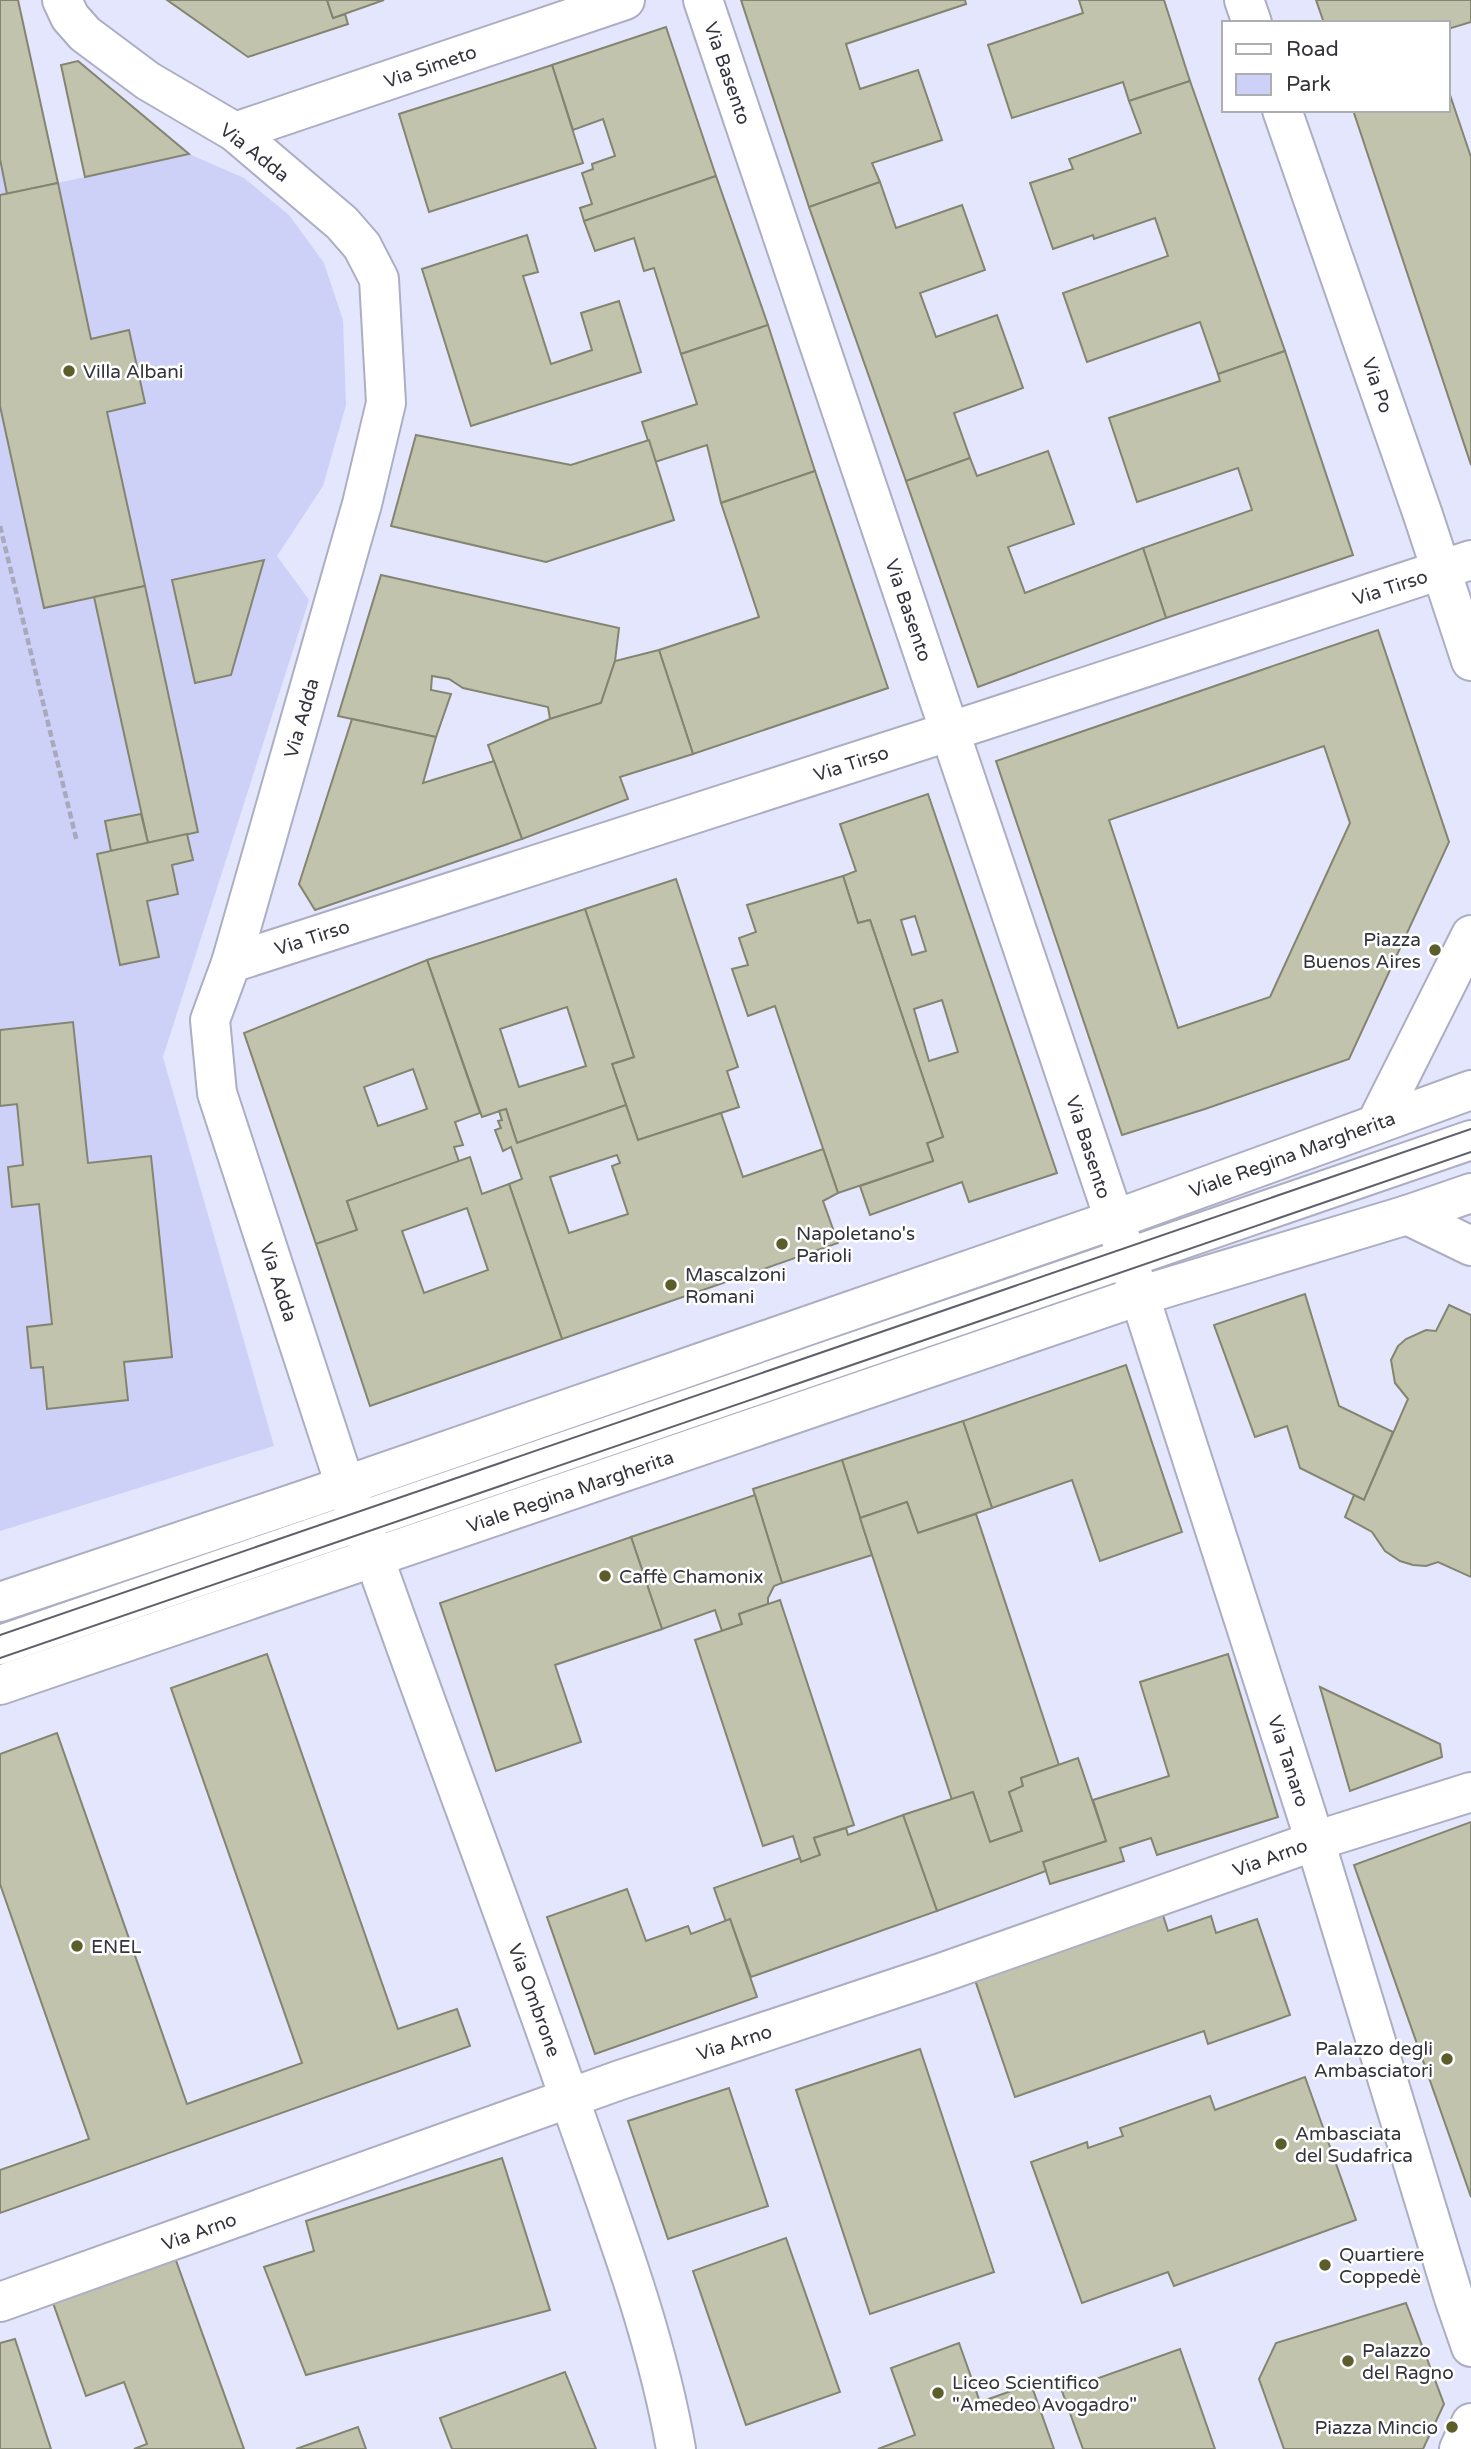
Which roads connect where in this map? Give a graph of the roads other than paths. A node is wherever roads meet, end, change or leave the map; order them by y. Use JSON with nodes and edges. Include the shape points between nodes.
{"nodes":[{"id":1,"x":62,"y":0,"type":"edge"},
{"id":2,"x":625,"y":0,"type":"edge"},
{"id":3,"x":703,"y":0,"type":"edge"},
{"id":4,"x":1244,"y":0,"type":"edge"},
{"id":5,"x":1251,"y":21,"type":"edge"},
{"id":6,"x":1283,"y":112,"type":"edge"},
{"id":7,"x":235,"y":132,"type":"junction"},
{"id":8,"x":1456,"y":565,"type":"edge"},
{"id":9,"x":1471,"y":661,"type":"edge"},
{"id":10,"x":950,"y":731,"type":"junction"},
{"id":11,"x":1471,"y":935,"type":"edge"},
{"id":12,"x":230,"y":963,"type":"junction"},
{"id":13,"x":1471,"y":1090,"type":"edge"},
{"id":14,"x":1376,"y":1124,"type":"junction"},
{"id":15,"x":1471,"y":1140,"type":"edge"},
{"id":16,"x":1471,"y":1194,"type":"edge"},
{"id":17,"x":1408,"y":1215,"type":"junction"},
{"id":18,"x":1113,"y":1220,"type":"junction"},
{"id":19,"x":1471,"y":1246,"type":"edge"},
{"id":20,"x":1127,"y":1259,"type":"junction"},
{"id":21,"x":1139,"y":1296,"type":"junction"},
{"id":22,"x":345,"y":1485,"type":"junction"},
{"id":23,"x":360,"y":1521,"type":"junction"},
{"id":24,"x":374,"y":1557,"type":"junction"},
{"id":25,"x":0,"y":1602,"type":"edge"},
{"id":26,"x":0,"y":1645,"type":"edge"},
{"id":27,"x":0,"y":1685,"type":"edge"},
{"id":28,"x":1471,"y":1792,"type":"edge"},
{"id":29,"x":1315,"y":1841,"type":"junction"},
{"id":30,"x":569,"y":2098,"type":"junction"},
{"id":31,"x":0,"y":2302,"type":"edge"},
{"id":32,"x":1471,"y":2347,"type":"edge"},
{"id":33,"x":1471,"y":2423,"type":"edge"},
{"id":34,"x":676,"y":2449,"type":"edge"},
{"id":35,"x":1459,"y":2449,"type":"edge"}],
"edges":[{"from":1,"to":7,"type":"street","name":"Via Adda","via":[[85,34],[148,81]]},
{"from":2,"to":7,"type":"street","name":"Via Simeto"},
{"from":3,"to":10,"type":"street","name":"Via Basento"},
{"from":4,"to":5,"type":"street"},
{"from":6,"to":8,"type":"street","name":"Via Po"},
{"from":7,"to":12,"type":"street","name":"Via Adda","via":[[342,223],[362,246],[379,279],[386,403],[362,505]]},
{"from":8,"to":9,"type":"street","name":"Via Po"},
{"from":8,"to":10,"type":"street","name":"Via Tirso"},
{"from":10,"to":12,"type":"street","name":"Via Tirso"},
{"from":10,"to":18,"type":"street","name":"Via Basento"},
{"from":11,"to":14,"type":"street"},
{"from":12,"to":22,"type":"street","name":"Via Adda","via":[[210,1020],[217,1093]]},
{"from":13,"to":14,"type":"street","name":"Viale Regina Margherita"},
{"from":14,"to":18,"type":"street","name":"Viale Regina Margherita"},
{"from":15,"to":20,"type":"street","name":"Viale Regina Margherita"},
{"from":16,"to":17,"type":"street","name":"Viale Regina Margherita"},
{"from":17,"to":19,"type":"street"},
{"from":17,"to":21,"type":"street","name":"Viale Regina Margherita"},
{"from":18,"to":20,"type":"street"},
{"from":18,"to":22,"type":"street","name":"Viale Regina Margherita"},
{"from":20,"to":21,"type":"street"},
{"from":20,"to":23,"type":"street","name":"Viale Regina Margherita"},
{"from":21,"to":24,"type":"street","name":"Viale Regina Margherita"},
{"from":21,"to":29,"type":"street","name":"Via Tanaro"},
{"from":22,"to":23,"type":"street","name":"Via Adda"},
{"from":22,"to":25,"type":"street","name":"Viale Regina Margherita"},
{"from":23,"to":24,"type":"street","name":"Via Adda"},
{"from":23,"to":26,"type":"street","name":"Viale Regina Margherita"},
{"from":24,"to":27,"type":"street","name":"Viale Regina Margherita"},
{"from":24,"to":30,"type":"street","name":"Via Ombrone"},
{"from":28,"to":29,"type":"street","name":"Via Arno"},
{"from":29,"to":30,"type":"street","name":"Via Arno"},
{"from":29,"to":32,"type":"street","name":"Via Tanaro"},
{"from":30,"to":31,"type":"street","name":"Via Arno"},
{"from":30,"to":34,"type":"street","name":"Via Ombrone","via":[[649,2335]]},
{"from":33,"to":35,"type":"street"}]}
